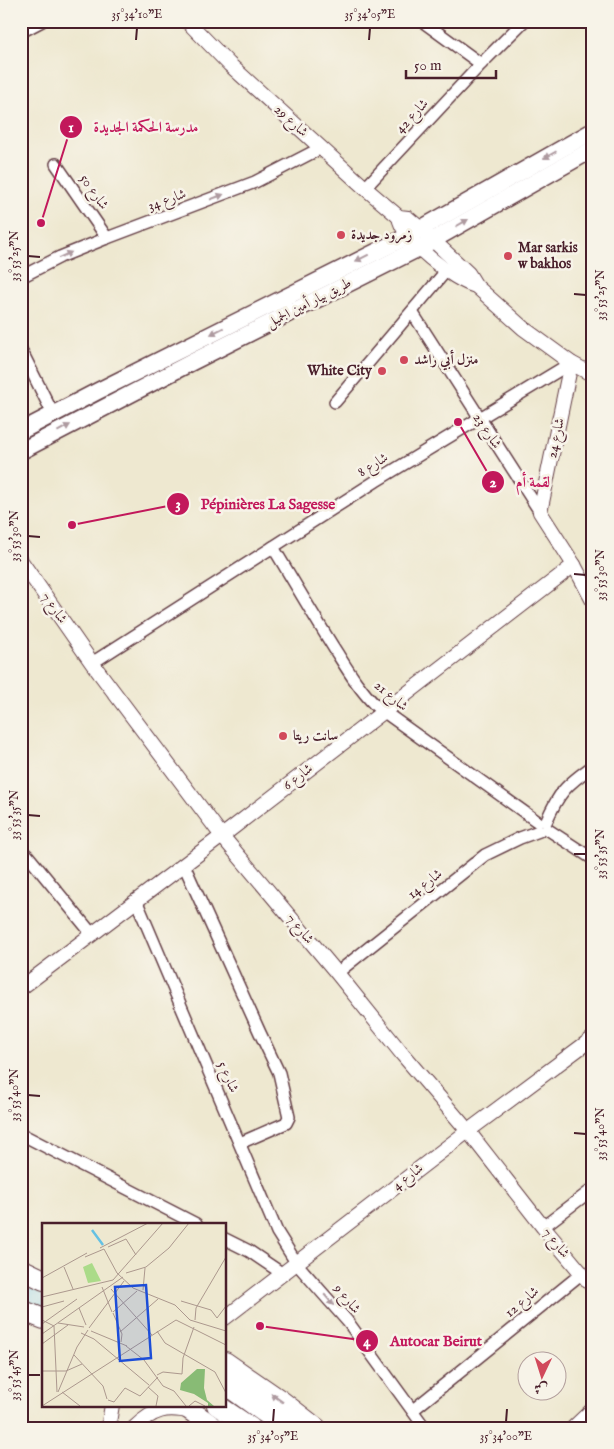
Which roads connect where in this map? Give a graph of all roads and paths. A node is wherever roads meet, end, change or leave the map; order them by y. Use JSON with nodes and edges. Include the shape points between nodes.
{"nodes":[{"id":1,"x":42,"y":21,"type":"edge"},
{"id":2,"x":187,"y":21,"type":"edge"},
{"id":3,"x":422,"y":21,"type":"edge"},
{"id":4,"x":524,"y":21,"type":"edge"},
{"id":5,"x":21,"y":32,"type":"edge"},
{"id":6,"x":481,"y":64,"type":"junction"},
{"id":7,"x":593,"y":131,"type":"edge"},
{"id":8,"x":321,"y":148,"type":"junction"},
{"id":9,"x":593,"y":149,"type":"edge"},
{"id":10,"x":56,"y":164,"type":"dead end"},
{"id":11,"x":365,"y":188,"type":"junction"},
{"id":12,"x":107,"y":238,"type":"junction"},
{"id":13,"x":420,"y":238,"type":"junction"},
{"id":14,"x":446,"y":270,"type":"junction"},
{"id":15,"x":21,"y":277,"type":"edge"},
{"id":16,"x":476,"y":286,"type":"junction"},
{"id":17,"x":412,"y":312,"type":"junction"},
{"id":18,"x":21,"y":350,"type":"edge"},
{"id":19,"x":571,"y":363,"type":"junction"},
{"id":20,"x":593,"y":375,"type":"edge"},
{"id":21,"x":335,"y":402,"type":"dead end"},
{"id":22,"x":54,"y":414,"type":"junction"},
{"id":23,"x":479,"y":418,"type":"junction"},
{"id":24,"x":21,"y":432,"type":"edge"},
{"id":25,"x":21,"y":451,"type":"edge"},
{"id":26,"x":540,"y":512,"type":"junction"},
{"id":27,"x":273,"y":547,"type":"junction"},
{"id":28,"x":21,"y":561,"type":"edge"},
{"id":29,"x":574,"y":564,"type":"junction"},
{"id":30,"x":593,"y":601,"type":"edge"},
{"id":31,"x":92,"y":663,"type":"junction"},
{"id":32,"x":384,"y":711,"type":"junction"},
{"id":33,"x":593,"y":766,"type":"edge"},
{"id":34,"x":542,"y":826,"type":"junction"},
{"id":35,"x":222,"y":836,"type":"junction"},
{"id":36,"x":21,"y":850,"type":"edge"},
{"id":37,"x":593,"y":859,"type":"edge"},
{"id":38,"x":184,"y":865,"type":"junction"},
{"id":39,"x":136,"y":900,"type":"junction"},
{"id":40,"x":92,"y":934,"type":"junction"},
{"id":41,"x":337,"y":973,"type":"junction"},
{"id":42,"x":21,"y":988,"type":"edge"},
{"id":43,"x":593,"y":1038,"type":"edge"},
{"id":44,"x":468,"y":1131,"type":"junction"},
{"id":45,"x":21,"y":1134,"type":"edge"},
{"id":46,"x":240,"y":1143,"type":"junction"},
{"id":47,"x":593,"y":1189,"type":"edge"},
{"id":48,"x":194,"y":1223,"type":"edge"},
{"id":49,"x":543,"y":1227,"type":"junction"},
{"id":50,"x":226,"y":1240,"type":"edge"},
{"id":51,"x":297,"y":1264,"type":"junction"},
{"id":52,"x":21,"y":1269,"type":"edge"},
{"id":53,"x":283,"y":1274,"type":"junction"},
{"id":54,"x":581,"y":1274,"type":"junction"},
{"id":55,"x":42,"y":1279,"type":"edge"},
{"id":56,"x":593,"y":1287,"type":"edge"},
{"id":57,"x":21,"y":1310,"type":"edge"},
{"id":58,"x":226,"y":1317,"type":"edge"},
{"id":59,"x":42,"y":1318,"type":"edge"},
{"id":60,"x":21,"y":1323,"type":"edge"},
{"id":61,"x":42,"y":1331,"type":"edge"},
{"id":62,"x":226,"y":1363,"type":"edge"},
{"id":63,"x":226,"y":1385,"type":"edge"},
{"id":64,"x":112,"y":1406,"type":"edge"},
{"id":65,"x":221,"y":1408,"type":"edge"},
{"id":66,"x":189,"y":1409,"type":"edge"},
{"id":67,"x":593,"y":1409,"type":"edge"},
{"id":68,"x":413,"y":1410,"type":"junction"},
{"id":69,"x":108,"y":1428,"type":"edge"},
{"id":70,"x":134,"y":1428,"type":"edge"},
{"id":71,"x":215,"y":1428,"type":"edge"},
{"id":72,"x":251,"y":1428,"type":"edge"},
{"id":73,"x":286,"y":1428,"type":"edge"},
{"id":74,"x":316,"y":1428,"type":"edge"},
{"id":75,"x":425,"y":1428,"type":"edge"},
{"id":76,"x":573,"y":1428,"type":"edge"}],
"edges":[{"from":1,"to":5,"type":"street"},
{"from":2,"to":8,"type":"street","name":"شارع 29","via":[[228,64]]},
{"from":3,"to":6,"type":"street"},
{"from":4,"to":6,"type":"street","name":"شارع 42"},
{"from":6,"to":11,"type":"street","name":"شارع 42"},
{"from":7,"to":13,"type":"main road","name":"طريق بيار أمين الجميل","one_way":true},
{"from":8,"to":11,"type":"street","name":"شارع 29"},
{"from":12,"to":8,"type":"street","name":"شارع 34","one_way":true,"via":[[255,182]]},
{"from":13,"to":9,"type":"main road","name":"طريق بيار أمين الجميل","one_way":true},
{"from":10,"to":12,"type":"street","name":"شارع 50"},
{"from":11,"to":13,"type":"street","name":"شارع 29","via":[[399,217],[408,218]]},
{"from":15,"to":12,"type":"street","name":"شارع 34","one_way":true},
{"from":13,"to":14,"type":"street","name":"شارع 29"},
{"from":13,"to":16,"type":"street","name":"شارع 29","via":[[468,273]]},
{"from":13,"to":22,"type":"main road","name":"طريق بيار أمين الجميل","one_way":true},
{"from":25,"to":13,"type":"main road","name":"طريق بيار أمين الجميل","one_way":true},
{"from":14,"to":16,"type":"street","name":"شارع 29"},
{"from":14,"to":17,"type":"street"},
{"from":16,"to":19,"type":"street","name":"شارع 29","via":[[523,328]]},
{"from":17,"to":21,"type":"street"},
{"from":17,"to":23,"type":"street","name":"شارع 23"},
{"from":18,"to":22,"type":"street"},
{"from":19,"to":20,"type":"street","name":"شارع 29"},
{"from":19,"to":23,"type":"street","name":"شارع 8"},
{"from":19,"to":26,"type":"street","name":"شارع 24"},
{"from":22,"to":24,"type":"main road","name":"طريق بيار أمين الجميل"},
{"from":23,"to":26,"type":"street","name":"شارع 23"},
{"from":23,"to":27,"type":"street","name":"شارع 8"},
{"from":26,"to":29,"type":"street","name":"شارع 23"},
{"from":27,"to":31,"type":"street","name":"شارع 8"},
{"from":27,"to":32,"type":"street","name":"شارع 21","via":[[357,684],[369,700]]},
{"from":28,"to":31,"type":"street","name":"شارع 7"},
{"from":29,"to":30,"type":"street","name":"شارع 23"},
{"from":29,"to":32,"type":"street","name":"شارع 6"},
{"from":31,"to":35,"type":"street","name":"شارع 7"},
{"from":32,"to":34,"type":"street","name":"شارع 21"},
{"from":32,"to":35,"type":"street","name":"شارع 6"},
{"from":33,"to":34,"type":"street","via":[[562,790]]},
{"from":34,"to":37,"type":"street","name":"شارع 21"},
{"from":34,"to":41,"type":"street","name":"شارع 14","via":[[485,856]]},
{"from":35,"to":38,"type":"street","name":"شارع 6"},
{"from":35,"to":41,"type":"street","name":"شارع 7"},
{"from":36,"to":40,"type":"street"},
{"from":38,"to":39,"type":"street","name":"شارع 6"},
{"from":38,"to":46,"type":"street","via":[[279,1073],[288,1117],[286,1123]]},
{"from":39,"to":40,"type":"street","name":"شارع 6"},
{"from":39,"to":46,"type":"street","name":"شارع 5"},
{"from":40,"to":42,"type":"street","name":"شارع 6"},
{"from":41,"to":44,"type":"street","name":"شارع 7"},
{"from":43,"to":44,"type":"street","name":"شارع 4"},
{"from":44,"to":49,"type":"street","name":"شارع 7"},
{"from":44,"to":51,"type":"street","name":"شارع 4"},
{"from":45,"to":48,"type":"street"},
{"from":46,"to":51,"type":"street","name":"شارع 5","via":[[277,1232]]},
{"from":47,"to":49,"type":"street"},
{"from":49,"to":54,"type":"street","name":"شارع 7"},
{"from":50,"to":53,"type":"street"},
{"from":51,"to":53,"type":"street","name":"شارع 4"},
{"from":51,"to":68,"type":"street","name":"شارع 9","one_way":true,"via":[[348,1322]]},
{"from":52,"to":55,"type":"highway"},
{"from":53,"to":58,"type":"street","name":"شارع 4"},
{"from":54,"to":56,"type":"street","name":"شارع 7"},
{"from":54,"to":68,"type":"street","name":"شارع 12"},
{"from":57,"to":59,"type":"highway"},
{"from":60,"to":61,"type":"highway"},
{"from":74,"to":62,"type":"highway","one_way":true},
{"from":63,"to":73,"type":"highway"},
{"from":64,"to":69,"type":"street"},
{"from":65,"to":72,"type":"highway"},
{"from":66,"to":70,"type":"street","via":[[160,1410]]},
{"from":66,"to":71,"type":"highway"},
{"from":67,"to":76,"type":"street"},
{"from":68,"to":75,"type":"street","name":"شارع 9"}]}
